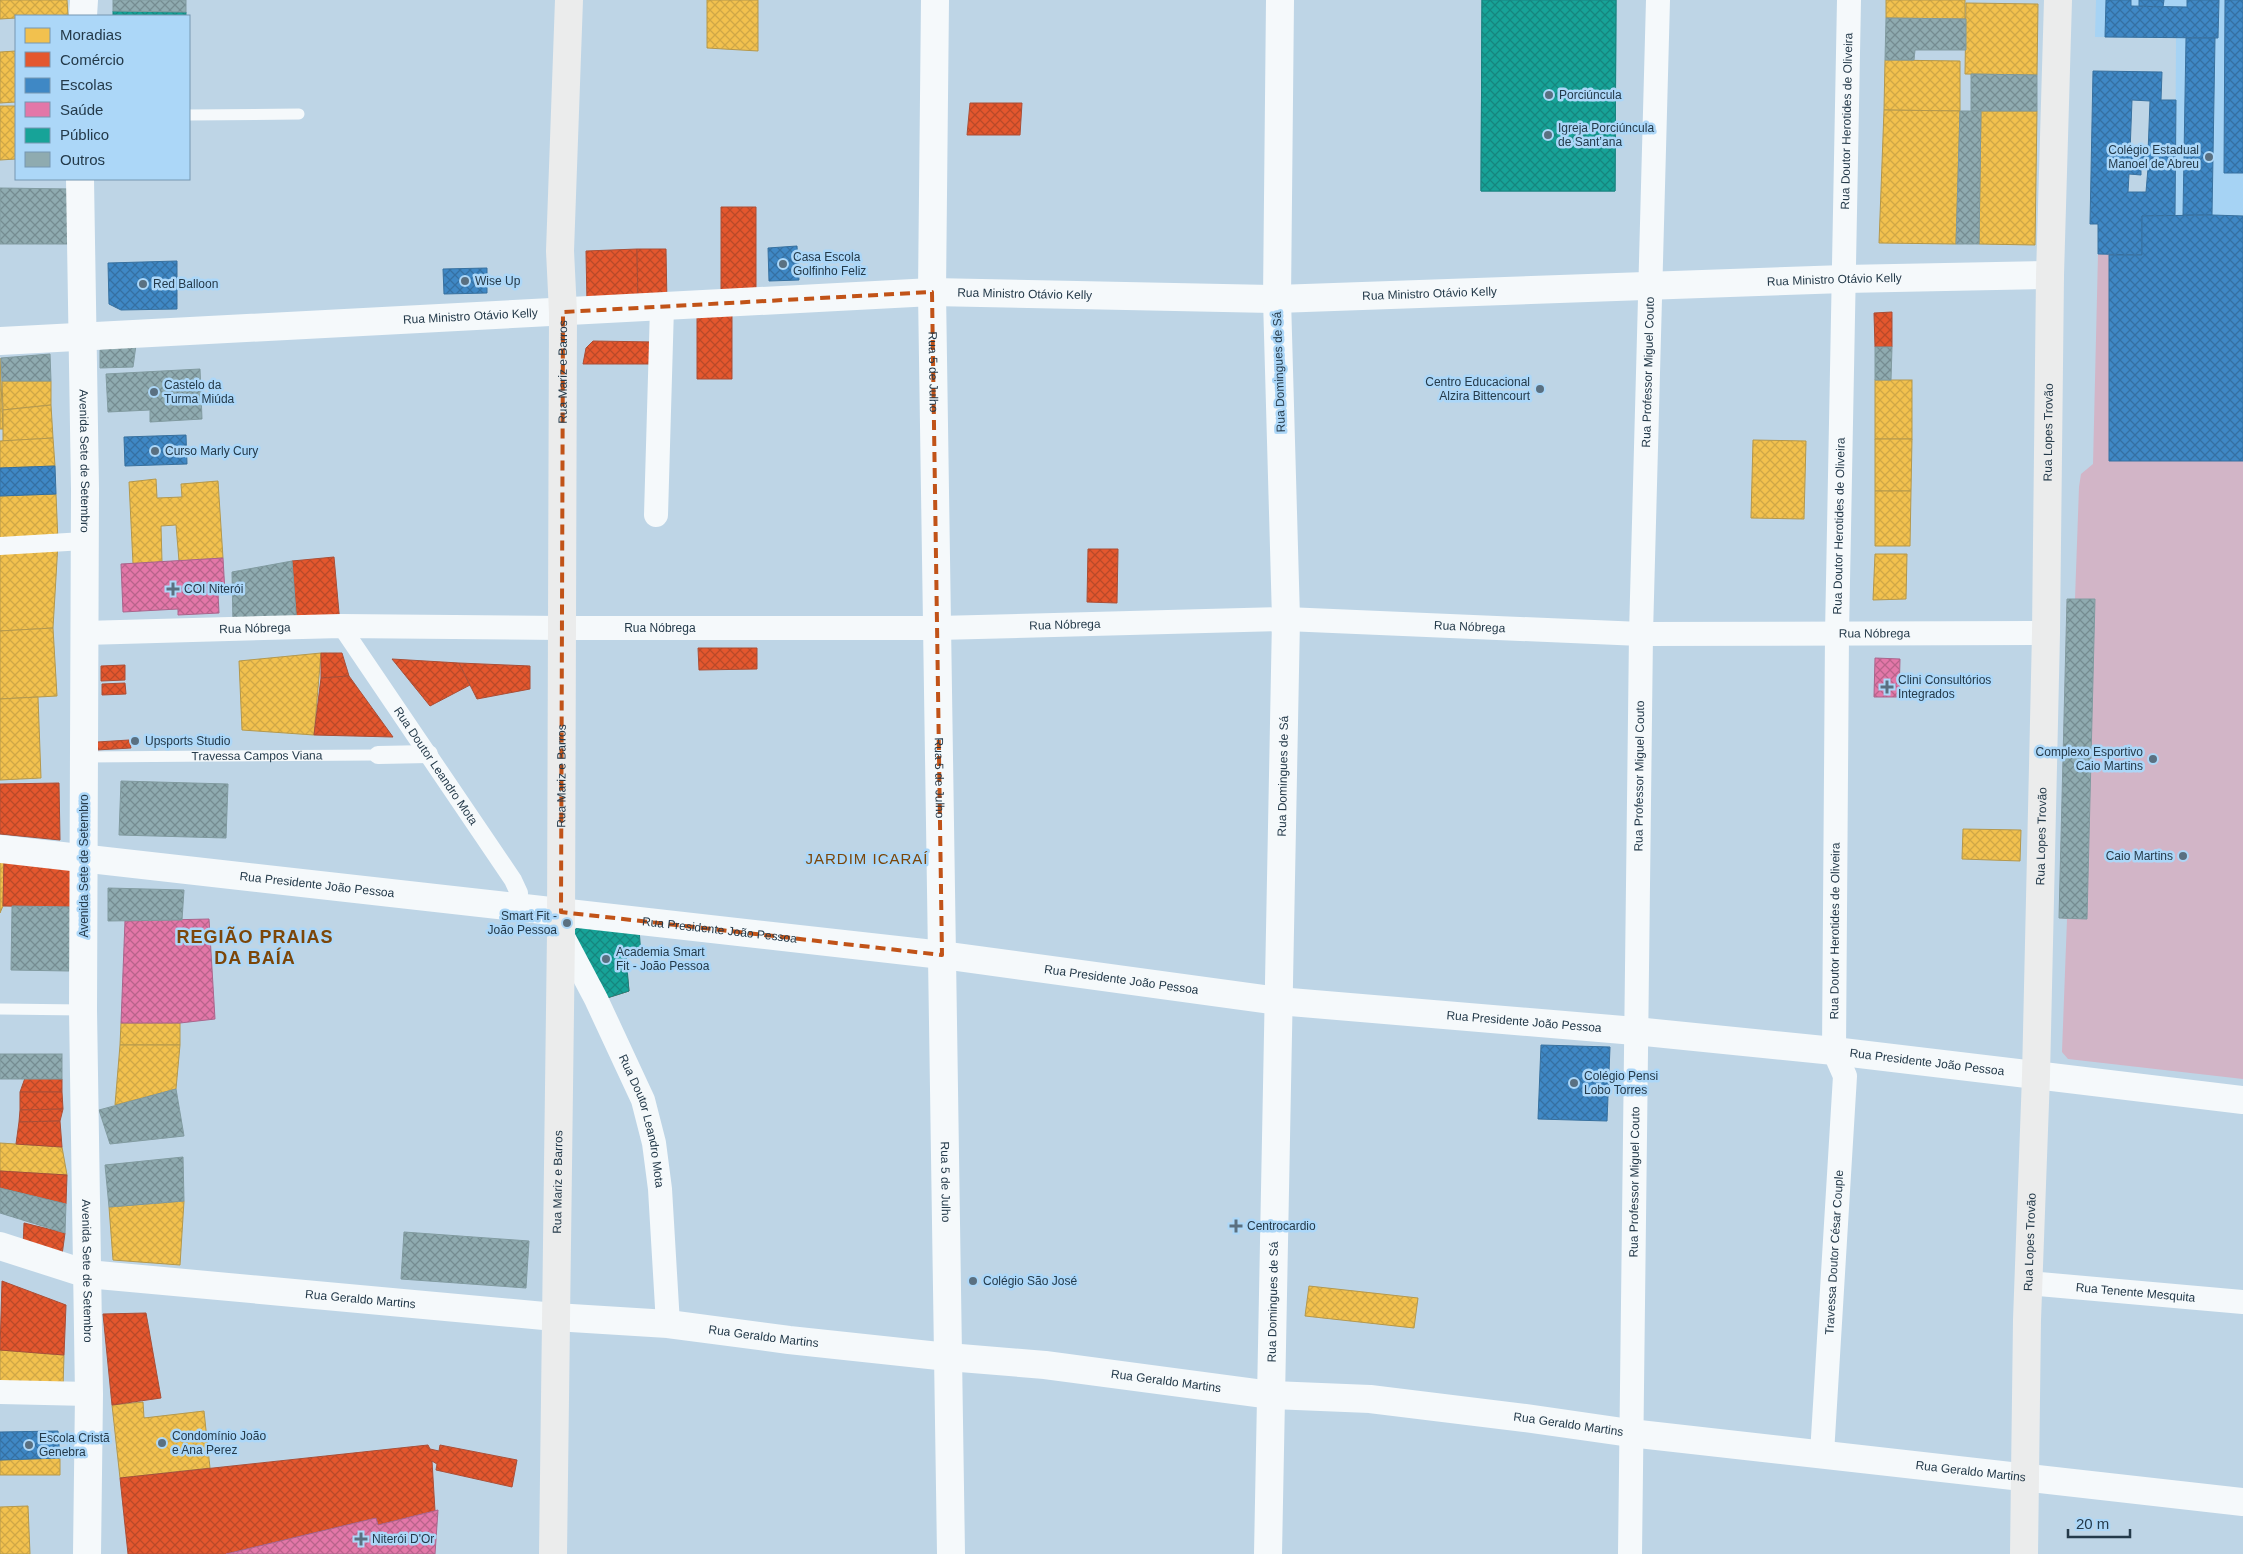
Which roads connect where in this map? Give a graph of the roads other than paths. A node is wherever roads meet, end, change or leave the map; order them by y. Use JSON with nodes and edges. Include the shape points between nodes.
{"nodes":[{"id":1,"x":84,"y":0,"type":"edge"},
{"id":2,"x":569,"y":0,"type":"edge"},
{"id":3,"x":935,"y":0,"type":"edge"},
{"id":4,"x":1280,"y":0,"type":"edge"},
{"id":5,"x":1658,"y":0,"type":"edge"},
{"id":6,"x":1849,"y":0,"type":"edge"},
{"id":7,"x":2058,"y":0,"type":"edge"},
{"id":8,"x":83,"y":15,"type":"edge"},
{"id":9,"x":298,"y":114,"type":"dead end"},
{"id":10,"x":190,"y":115,"type":"edge"},
{"id":11,"x":80,"y":180,"type":"edge"},
{"id":12,"x":2050,"y":275,"type":"junction"},
{"id":13,"x":1844,"y":279,"type":"junction"},
{"id":14,"x":1650,"y":288,"type":"junction"},
{"id":15,"x":932,"y":292,"type":"junction"},
{"id":16,"x":1277,"y":300,"type":"junction"},
{"id":17,"x":662,"y":307,"type":"junction"},
{"id":18,"x":563,"y":312,"type":"junction"},
{"id":19,"x":83,"y":338,"type":"junction"},
{"id":20,"x":0,"y":341,"type":"edge"},
{"id":21,"x":656,"y":515,"type":"dead end"},
{"id":22,"x":84,"y":541,"type":"junction"},
{"id":23,"x":0,"y":546,"type":"edge"},
{"id":24,"x":1286,"y":619,"type":"junction"},
{"id":25,"x":341,"y":626,"type":"junction"},
{"id":26,"x":562,"y":628,"type":"junction"},
{"id":27,"x":938,"y":628,"type":"junction"},
{"id":28,"x":2046,"y":633,"type":"junction"},
{"id":29,"x":84,"y":634,"type":"junction"},
{"id":30,"x":1641,"y":634,"type":"junction"},
{"id":31,"x":1837,"y":634,"type":"junction"},
{"id":32,"x":429,"y":754,"type":"junction"},
{"id":33,"x":378,"y":755,"type":"joint"},
{"id":34,"x":85,"y":757,"type":"junction"},
{"id":35,"x":0,"y":849,"type":"edge"},
{"id":36,"x":84,"y":859,"type":"junction"},
{"id":37,"x":518,"y":908,"type":"junction"},
{"id":38,"x":561,"y":922,"type":"junction"},
{"id":39,"x":942,"y":955,"type":"junction"},
{"id":40,"x":1278,"y":1001,"type":"junction"},
{"id":41,"x":0,"y":1009,"type":"edge"},
{"id":42,"x":83,"y":1010,"type":"junction"},
{"id":43,"x":1635,"y":1031,"type":"junction"},
{"id":44,"x":1834,"y":1051,"type":"junction"},
{"id":45,"x":2036,"y":1076,"type":"junction"},
{"id":46,"x":2243,"y":1100,"type":"edge"},
{"id":47,"x":0,"y":1246,"type":"edge"},
{"id":48,"x":87,"y":1274,"type":"junction"},
{"id":49,"x":2028,"y":1284,"type":"junction"},
{"id":50,"x":2243,"y":1302,"type":"edge"},
{"id":51,"x":555,"y":1317,"type":"junction"},
{"id":52,"x":668,"y":1324,"type":"junction"},
{"id":53,"x":948,"y":1357,"type":"junction"},
{"id":54,"x":0,"y":1392,"type":"edge"},
{"id":55,"x":89,"y":1394,"type":"junction"},
{"id":56,"x":1272,"y":1395,"type":"junction"},
{"id":57,"x":1630,"y":1433,"type":"junction"},
{"id":58,"x":1822,"y":1454,"type":"junction"},
{"id":59,"x":2026,"y":1476,"type":"junction"},
{"id":60,"x":2243,"y":1502,"type":"edge"},
{"id":61,"x":87,"y":1554,"type":"edge"},
{"id":62,"x":553,"y":1554,"type":"edge"},
{"id":63,"x":951,"y":1554,"type":"edge"},
{"id":64,"x":1268,"y":1554,"type":"edge"},
{"id":65,"x":1630,"y":1554,"type":"edge"},
{"id":66,"x":2024,"y":1554,"type":"edge"}],
"edges":[{"from":1,"to":8,"type":"street"},
{"from":2,"to":18,"type":"main road","name":"Rua Mariz e Barros","via":[[560,251]]},
{"from":3,"to":15,"type":"street","name":"Rua 5 de Julho"},
{"from":4,"to":16,"type":"street","name":"Rua Domingues de Sá"},
{"from":5,"to":14,"type":"street","name":"Rua Professor Miguel Couto"},
{"from":6,"to":13,"type":"street","name":"Rua Doutor Herotides de Oliveira"},
{"from":7,"to":12,"type":"main road","name":"Rua Lopes Trovão"},
{"from":9,"to":10,"type":"lane"},
{"from":11,"to":19,"type":"street","name":"Avenida Sete de Setembro"},
{"from":12,"to":13,"type":"street","name":"Rua Ministro Otávio Kelly"},
{"from":12,"to":28,"type":"main road","name":"Rua Lopes Trovão"},
{"from":13,"to":14,"type":"street","name":"Rua Ministro Otávio Kelly"},
{"from":13,"to":31,"type":"street","name":"Rua Doutor Herotides de Oliveira"},
{"from":14,"to":16,"type":"street","name":"Rua Ministro Otávio Kelly"},
{"from":14,"to":30,"type":"street","name":"Rua Professor Miguel Couto"},
{"from":15,"to":16,"type":"street","name":"Rua Ministro Otávio Kelly"},
{"from":15,"to":17,"type":"street","name":"Rua Ministro Otávio Kelly"},
{"from":15,"to":27,"type":"street","name":"Rua 5 de Julho"},
{"from":16,"to":24,"type":"street","name":"Rua Domingues de Sá"},
{"from":17,"to":18,"type":"street","name":"Rua Ministro Otávio Kelly"},
{"from":17,"to":21,"type":"street"},
{"from":18,"to":19,"type":"street","name":"Rua Ministro Otávio Kelly"},
{"from":18,"to":26,"type":"main road","name":"Rua Mariz e Barros"},
{"from":19,"to":20,"type":"street","name":"Rua Ministro Otávio Kelly"},
{"from":19,"to":22,"type":"street","name":"Avenida Sete de Setembro"},
{"from":22,"to":23,"type":"street"},
{"from":22,"to":29,"type":"street","name":"Avenida Sete de Setembro"},
{"from":24,"to":27,"type":"street","name":"Rua Nóbrega"},
{"from":24,"to":30,"type":"street","name":"Rua Nóbrega"},
{"from":24,"to":40,"type":"street","name":"Rua Domingues de Sá"},
{"from":25,"to":26,"type":"street","name":"Rua Nóbrega"},
{"from":25,"to":29,"type":"street","name":"Rua Nóbrega"},
{"from":25,"to":32,"type":"street","name":"Rua Doutor Leandro Mota"},
{"from":26,"to":27,"type":"street","name":"Rua Nóbrega"},
{"from":26,"to":38,"type":"main road","name":"Rua Mariz e Barros"},
{"from":27,"to":39,"type":"street","name":"Rua 5 de Julho"},
{"from":28,"to":31,"type":"street","name":"Rua Nóbrega"},
{"from":28,"to":45,"type":"main road","name":"Rua Lopes Trovão"},
{"from":29,"to":34,"type":"street","name":"Avenida Sete de Setembro"},
{"from":30,"to":31,"type":"street","name":"Rua Nóbrega"},
{"from":30,"to":43,"type":"street","name":"Rua Professor Miguel Couto"},
{"from":31,"to":44,"type":"street","name":"Rua Doutor Herotides de Oliveira"},
{"from":32,"to":33,"type":"street","name":"Travessa Campos Viana"},
{"from":32,"to":37,"type":"street","name":"Rua Doutor Leandro Mota","via":[[513,880],[519,893]]},
{"from":33,"to":34,"type":"lane","name":"Travessa Campos Viana"},
{"from":34,"to":36,"type":"street","name":"Avenida Sete de Setembro"},
{"from":35,"to":36,"type":"street","name":"Rua Presidente João Pessoa"},
{"from":36,"to":37,"type":"street","name":"Rua Presidente João Pessoa"},
{"from":36,"to":42,"type":"street","name":"Avenida Sete de Setembro"},
{"from":37,"to":38,"type":"street","name":"Rua Presidente João Pessoa"},
{"from":38,"to":39,"type":"street","name":"Rua Presidente João Pessoa"},
{"from":38,"to":51,"type":"main road","name":"Rua Mariz e Barros"},
{"from":38,"to":52,"type":"street","name":"Rua Doutor Leandro Mota","via":[[643,1100],[654,1143],[660,1189]]},
{"from":39,"to":40,"type":"street","name":"Rua Presidente João Pessoa"},
{"from":39,"to":53,"type":"street","name":"Rua 5 de Julho"},
{"from":40,"to":43,"type":"street","name":"Rua Presidente João Pessoa"},
{"from":40,"to":56,"type":"street","name":"Rua Domingues de Sá"},
{"from":41,"to":42,"type":"lane"},
{"from":42,"to":48,"type":"street","name":"Avenida Sete de Setembro"},
{"from":43,"to":44,"type":"street","name":"Rua Presidente João Pessoa"},
{"from":43,"to":57,"type":"street","name":"Rua Professor Miguel Couto"},
{"from":44,"to":45,"type":"street","name":"Rua Presidente João Pessoa"},
{"from":44,"to":58,"type":"street","name":"Travessa Doutor César Couple","via":[[1844,1076]]},
{"from":45,"to":46,"type":"street","name":"Rua Presidente João Pessoa"},
{"from":45,"to":49,"type":"main road","name":"Rua Lopes Trovão"},
{"from":47,"to":48,"type":"street","name":"Rua Geraldo Martins"},
{"from":48,"to":51,"type":"street","name":"Rua Geraldo Martins"},
{"from":48,"to":55,"type":"street","name":"Avenida Sete de Setembro"},
{"from":49,"to":50,"type":"street","name":"Rua Tenente Mesquita"},
{"from":49,"to":59,"type":"main road","name":"Rua Lopes Trovão"},
{"from":51,"to":52,"type":"street","name":"Rua Geraldo Martins"},
{"from":51,"to":62,"type":"main road","name":"Rua Mariz e Barros"},
{"from":52,"to":53,"type":"street","name":"Rua Geraldo Martins"},
{"from":53,"to":56,"type":"street","name":"Rua Geraldo Martins","via":[[1065,1367]]},
{"from":53,"to":63,"type":"street","name":"Rua 5 de Julho"},
{"from":54,"to":55,"type":"street"},
{"from":55,"to":61,"type":"street","name":"Avenida Sete de Setembro"},
{"from":56,"to":57,"type":"street","name":"Rua Geraldo Martins","via":[[1370,1400]]},
{"from":56,"to":64,"type":"street","name":"Rua Domingues de Sá"},
{"from":57,"to":58,"type":"street","name":"Rua Geraldo Martins"},
{"from":57,"to":65,"type":"street","name":"Rua Professor Miguel Couto"},
{"from":58,"to":59,"type":"street","name":"Rua Geraldo Martins"},
{"from":59,"to":60,"type":"street","name":"Rua Geraldo Martins"},
{"from":59,"to":66,"type":"main road","name":"Rua Lopes Trovão"}]}
